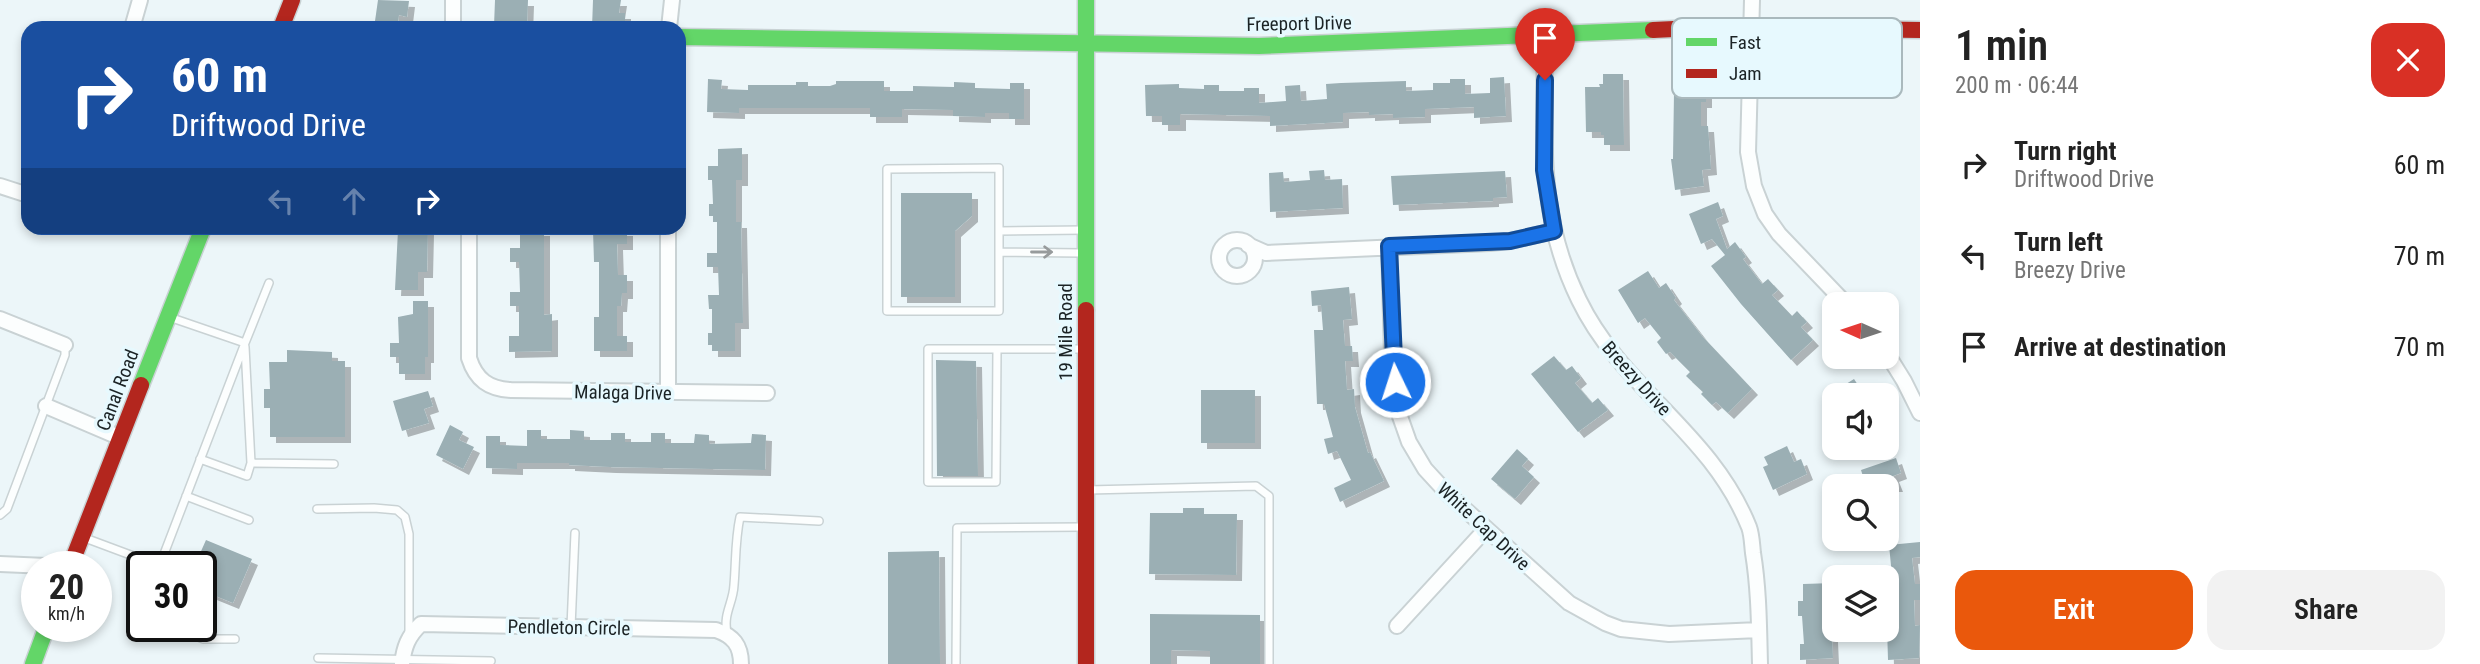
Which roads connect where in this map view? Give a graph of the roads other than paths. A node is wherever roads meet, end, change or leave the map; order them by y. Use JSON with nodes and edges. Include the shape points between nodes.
{"nodes":[{"id":1,"x":140,"y":0,"type":"edge"},
{"id":2,"x":292,"y":0,"type":"edge"},
{"id":3,"x":453,"y":0,"type":"edge"},
{"id":4,"x":672,"y":0,"type":"edge"},
{"id":5,"x":1086,"y":0,"type":"edge"},
{"id":6,"x":1752,"y":0,"type":"edge"},
{"id":7,"x":1752,"y":18,"type":"edge"},
{"id":8,"x":134,"y":21,"type":"edge"},
{"id":9,"x":284,"y":21,"type":"edge"},
{"id":10,"x":453,"y":21,"type":"edge"},
{"id":11,"x":670,"y":21,"type":"edge"},
{"id":12,"x":1672,"y":30,"type":"edge"},
{"id":13,"x":1902,"y":30,"type":"edge"},
{"id":14,"x":1920,"y":30,"type":"edge"},
{"id":15,"x":1544,"y":35,"type":"junction"},
{"id":16,"x":686,"y":37,"type":"edge"},
{"id":17,"x":1086,"y":44,"type":"junction"},
{"id":18,"x":1750,"y":98,"type":"edge"},
{"id":19,"x":0,"y":186,"type":"edge"},
{"id":20,"x":21,"y":193,"type":"edge"},
{"id":21,"x":1086,"y":230,"type":"junction"},
{"id":22,"x":999,"y":231,"type":"junction"},
{"id":23,"x":1554,"y":231,"type":"junction"},
{"id":24,"x":200,"y":235,"type":"edge"},
{"id":25,"x":469,"y":235,"type":"edge"},
{"id":26,"x":668,"y":235,"type":"edge"},
{"id":27,"x":1248,"y":245,"type":"junction"},
{"id":28,"x":1389,"y":246,"type":"junction"},
{"id":29,"x":999,"y":252,"type":"junction"},
{"id":30,"x":1086,"y":253,"type":"junction"},
{"id":31,"x":1266,"y":253,"type":"junction"},
{"id":32,"x":1252,"y":267,"type":"junction"},
{"id":33,"x":269,"y":283,"type":"dead end"},
{"id":34,"x":1835,"y":292,"type":"edge"},
{"id":35,"x":168,"y":316,"type":"junction"},
{"id":36,"x":0,"y":319,"type":"edge"},
{"id":37,"x":245,"y":343,"type":"junction"},
{"id":38,"x":65,"y":345,"type":"joint"},
{"id":39,"x":997,"y":349,"type":"junction"},
{"id":40,"x":1086,"y":349,"type":"junction"},
{"id":41,"x":1897,"y":369,"type":"edge"},
{"id":42,"x":668,"y":393,"type":"junction"},
{"id":43,"x":767,"y":394,"type":"dead end"},
{"id":44,"x":46,"y":406,"type":"junction"},
{"id":45,"x":1920,"y":413,"type":"edge"},
{"id":46,"x":121,"y":438,"type":"junction"},
{"id":47,"x":200,"y":459,"type":"junction"},
{"id":48,"x":251,"y":463,"type":"junction"},
{"id":49,"x":334,"y":464,"type":"dead end"},
{"id":50,"x":1086,"y":490,"type":"junction"},
{"id":51,"x":186,"y":496,"type":"junction"},
{"id":52,"x":317,"y":509,"type":"dead end"},
{"id":53,"x":0,"y":515,"type":"edge"},
{"id":54,"x":249,"y":520,"type":"dead end"},
{"id":55,"x":819,"y":522,"type":"dead end"},
{"id":56,"x":1086,"y":527,"type":"junction"},
{"id":57,"x":1486,"y":530,"type":"junction"},
{"id":58,"x":575,"y":533,"type":"dead end"},
{"id":59,"x":82,"y":536,"type":"junction"},
{"id":60,"x":76,"y":551,"type":"edge"},
{"id":61,"x":165,"y":551,"type":"edge"},
{"id":62,"x":126,"y":553,"type":"edge"},
{"id":63,"x":0,"y":564,"type":"edge"},
{"id":64,"x":21,"y":565,"type":"edge"},
{"id":65,"x":1398,"y":626,"type":"dead end"},
{"id":66,"x":571,"y":627,"type":"junction"},
{"id":67,"x":1759,"y":630,"type":"junction"},
{"id":68,"x":727,"y":634,"type":"junction"},
{"id":69,"x":409,"y":638,"type":"junction"},
{"id":70,"x":217,"y":639,"type":"edge"},
{"id":71,"x":235,"y":639,"type":"dead end"},
{"id":72,"x":42,"y":642,"type":"edge"},
{"id":73,"x":318,"y":658,"type":"dead end"},
{"id":74,"x":37,"y":661,"type":"edge"},
{"id":75,"x":491,"y":661,"type":"dead end"},
{"id":76,"x":402,"y":662,"type":"edge"},
{"id":77,"x":741,"y":664,"type":"edge"},
{"id":78,"x":956,"y":664,"type":"edge"},
{"id":79,"x":1086,"y":664,"type":"edge"},
{"id":80,"x":1269,"y":664,"type":"edge"},
{"id":81,"x":1760,"y":664,"type":"edge"}],
"edges":[{"from":1,"to":8,"type":"street"},
{"from":2,"to":9,"type":"street"},
{"from":3,"to":10,"type":"street"},
{"from":4,"to":11,"type":"street"},
{"from":5,"to":17,"type":"street","name":"19 Mile Road"},
{"from":6,"to":7,"type":"street"},
{"from":12,"to":15,"type":"street","name":"Freeport Drive"},
{"from":13,"to":14,"type":"street","name":"Freeport Drive"},
{"from":15,"to":17,"type":"street","name":"Freeport Drive","via":[[1289,45]]},
{"from":15,"to":23,"type":"street","name":"Breezy Drive","via":[[1544,170]]},
{"from":16,"to":17,"type":"street","name":"Freeport Drive"},
{"from":17,"to":21,"type":"street","name":"19 Mile Road"},
{"from":18,"to":34,"type":"street","via":[[1748,152],[1765,214]]},
{"from":19,"to":20,"type":"street"},
{"from":21,"to":22,"type":"lane"},
{"from":21,"to":30,"type":"street","name":"19 Mile Road"},
{"from":22,"to":29,"type":"lane"},
{"from":22,"to":29,"type":"lane","via":[[999,168],[887,169],[887,312],[999,311]]},
{"from":23,"to":28,"type":"street","via":[[1510,241]]},
{"from":23,"to":67,"type":"street","name":"Breezy Drive","via":[[1574,289],[1603,342],[1710,458],[1750,529]]},
{"from":24,"to":35,"type":"street","name":"Canal Road"},
{"from":25,"to":42,"type":"street","name":"Malaga Drive","via":[[469,358],[482,381],[502,390]]},
{"from":26,"to":42,"type":"street"},
{"from":27,"to":31,"type":"street"},
{"from":27,"to":32,"type":"street","via":[[1254,255]]},
{"from":27,"to":32,"type":"street","via":[[1238,240],[1227,243],[1220,252],[1220,264],[1227,273],[1238,276]]},
{"from":28,"to":31,"type":"street"},
{"from":28,"to":57,"type":"street","name":"White Cap Drive","via":[[1397,408],[1425,469]]},
{"from":29,"to":30,"type":"lane","one_way":true},
{"from":30,"to":40,"type":"street","name":"19 Mile Road"},
{"from":31,"to":32,"type":"street"},
{"from":33,"to":37,"type":"lane"},
{"from":35,"to":37,"type":"lane"},
{"from":35,"to":46,"type":"street","name":"Canal Road"},
{"from":36,"to":38,"type":"street"},
{"from":37,"to":47,"type":"lane"},
{"from":37,"to":48,"type":"lane"},
{"from":38,"to":44,"type":"lane"},
{"from":39,"to":39,"type":"lane","via":[[928,349],[928,482],[996,482]]},
{"from":39,"to":40,"type":"lane"},
{"from":40,"to":50,"type":"street","name":"19 Mile Road"},
{"from":41,"to":45,"type":"street"},
{"from":42,"to":43,"type":"street","name":"Malaga Drive"},
{"from":44,"to":46,"type":"street"},
{"from":44,"to":53,"type":"lane","via":[[7,509]]},
{"from":46,"to":59,"type":"street","name":"Canal Road"},
{"from":47,"to":48,"type":"lane","via":[[247,476]]},
{"from":47,"to":51,"type":"lane"},
{"from":48,"to":49,"type":"lane"},
{"from":50,"to":56,"type":"street","name":"19 Mile Road"},
{"from":50,"to":80,"type":"lane","via":[[1256,486],[1269,496]]},
{"from":51,"to":54,"type":"lane"},
{"from":51,"to":61,"type":"lane"},
{"from":52,"to":69,"type":"lane","via":[[397,510],[405,517]]},
{"from":55,"to":68,"type":"lane","via":[[740,517],[734,588],[724,620]]},
{"from":56,"to":78,"type":"lane","via":[[957,528]]},
{"from":56,"to":79,"type":"street","name":"19 Mile Road"},
{"from":57,"to":65,"type":"street"},
{"from":57,"to":67,"type":"street","name":"White Cap Drive","via":[[1569,603],[1621,629],[1669,634]]},
{"from":58,"to":66,"type":"lane"},
{"from":59,"to":60,"type":"street","name":"Canal Road"},
{"from":59,"to":62,"type":"lane"},
{"from":63,"to":64,"type":"street"},
{"from":66,"to":68,"type":"street","name":"Pendleton Circle","via":[[716,630]]},
{"from":66,"to":69,"type":"street","name":"Pendleton Circle","via":[[421,624]]},
{"from":67,"to":81,"type":"street","name":"Breezy Drive"},
{"from":68,"to":77,"type":"street","via":[[738,645]]},
{"from":69,"to":76,"type":"street"},
{"from":70,"to":71,"type":"lane"},
{"from":72,"to":74,"type":"street"},
{"from":73,"to":76,"type":"lane"},
{"from":75,"to":76,"type":"lane"}]}
